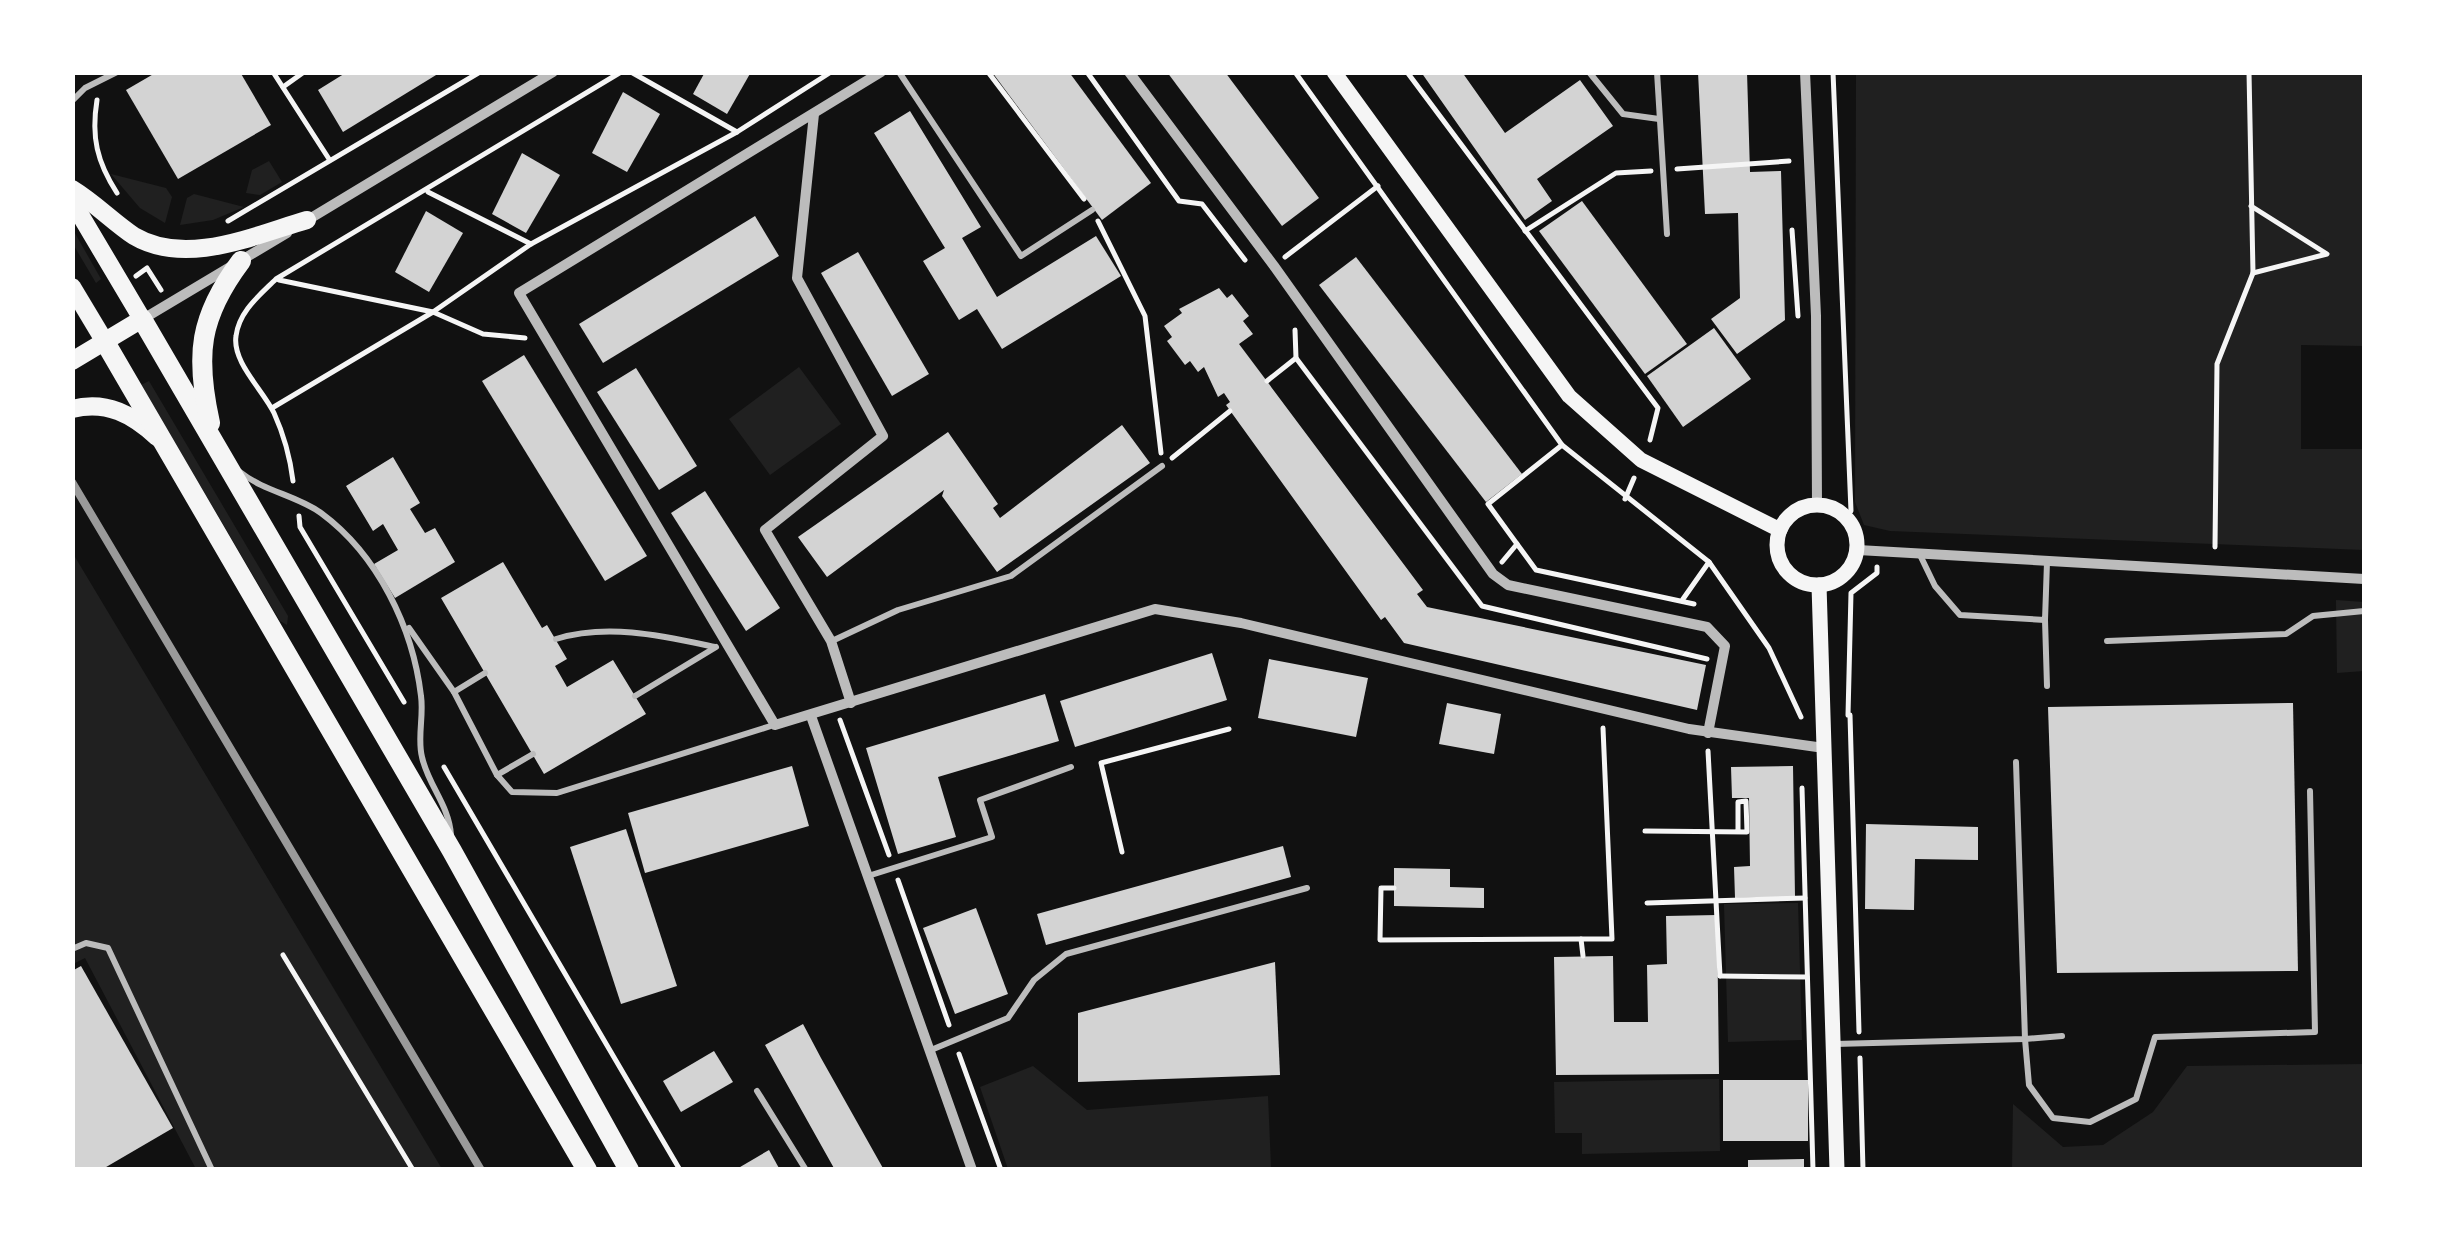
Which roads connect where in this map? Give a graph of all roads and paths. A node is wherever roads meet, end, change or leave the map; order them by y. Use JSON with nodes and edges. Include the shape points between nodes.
{"nodes":[{"id":1,"x":117,"y":72,"type":"edge"},
{"id":2,"x":273,"y":72,"type":"edge"},
{"id":3,"x":304,"y":72,"type":"edge"},
{"id":4,"x":480,"y":72,"type":"edge"},
{"id":5,"x":553,"y":72,"type":"edge"},
{"id":6,"x":621,"y":72,"type":"edge"},
{"id":7,"x":631,"y":72,"type":"edge"},
{"id":8,"x":831,"y":72,"type":"edge"},
{"id":9,"x":882,"y":72,"type":"edge"},
{"id":10,"x":899,"y":72,"type":"edge"},
{"id":11,"x":988,"y":72,"type":"edge"},
{"id":12,"x":1087,"y":72,"type":"edge"},
{"id":13,"x":1129,"y":72,"type":"edge"},
{"id":14,"x":1334,"y":72,"type":"edge"},
{"id":15,"x":1407,"y":72,"type":"edge"},
{"id":16,"x":1588,"y":72,"type":"edge"},
{"id":17,"x":1657,"y":72,"type":"edge"},
{"id":18,"x":1805,"y":72,"type":"edge"},
{"id":19,"x":1833,"y":72,"type":"edge"},
{"id":20,"x":2249,"y":72,"type":"edge"},
{"id":21,"x":99,"y":83,"type":"junction"},
{"id":22,"x":283,"y":87,"type":"junction"},
{"id":23,"x":72,"y":101,"type":"edge"},
{"id":24,"x":814,"y":114,"type":"junction"},
{"id":25,"x":1658,"y":119,"type":"junction"},
{"id":26,"x":737,"y":132,"type":"junction"},
{"id":27,"x":329,"y":159,"type":"junction"},
{"id":28,"x":1790,"y":161,"type":"dead end"},
{"id":29,"x":1664,"y":170,"type":"junction"},
{"id":30,"x":1378,"y":186,"type":"dead end"},
{"id":31,"x":72,"y":190,"type":"edge"},
{"id":32,"x":428,"y":192,"type":"junction"},
{"id":33,"x":72,"y":201,"type":"edge"},
{"id":34,"x":122,"y":202,"type":"dead end"},
{"id":35,"x":2252,"y":206,"type":"junction"},
{"id":36,"x":1092,"y":210,"type":"junction"},
{"id":37,"x":307,"y":220,"type":"junction"},
{"id":38,"x":210,"y":225,"type":"dead end"},
{"id":39,"x":1526,"y":231,"type":"junction"},
{"id":40,"x":1666,"y":234,"type":"dead end"},
{"id":41,"x":154,"y":244,"type":"junction"},
{"id":42,"x":531,"y":244,"type":"junction"},
{"id":43,"x":240,"y":260,"type":"junction"},
{"id":44,"x":1247,"y":263,"type":"dead end"},
{"id":45,"x":1274,"y":266,"type":"junction"},
{"id":46,"x":148,"y":268,"type":"dead end"},
{"id":47,"x":2253,"y":274,"type":"junction"},
{"id":48,"x":276,"y":279,"type":"junction"},
{"id":49,"x":72,"y":287,"type":"edge"},
{"id":50,"x":433,"y":312,"type":"junction"},
{"id":51,"x":142,"y":320,"type":"junction"},
{"id":52,"x":546,"y":340,"type":"junction"},
{"id":53,"x":105,"y":342,"type":"junction"},
{"id":54,"x":1296,"y":358,"type":"dead end"},
{"id":55,"x":72,"y":361,"type":"edge"},
{"id":56,"x":1267,"y":381,"type":"dead end"},
{"id":57,"x":272,"y":408,"type":"junction"},
{"id":58,"x":72,"y":409,"type":"edge"},
{"id":59,"x":1230,"y":411,"type":"dead end"},
{"id":60,"x":162,"y":441,"type":"junction"},
{"id":61,"x":1562,"y":444,"type":"dead end"},
{"id":62,"x":1650,"y":444,"type":"dead end"},
{"id":63,"x":219,"y":451,"type":"junction"},
{"id":64,"x":1162,"y":466,"type":"junction"},
{"id":65,"x":1629,"y":491,"type":"dead end"},
{"id":66,"x":1625,"y":499,"type":"dead end"},
{"id":67,"x":296,"y":501,"type":"junction"},
{"id":68,"x":1816,"y":505,"type":"junction"},
{"id":69,"x":1851,"y":511,"type":"dead end"},
{"id":70,"x":1780,"y":530,"type":"junction"},
{"id":71,"x":1516,"y":544,"type":"junction"},
{"id":72,"x":2215,"y":547,"type":"dead end"},
{"id":73,"x":1858,"y":550,"type":"junction"},
{"id":74,"x":1920,"y":555,"type":"junction"},
{"id":75,"x":1709,"y":562,"type":"dead end"},
{"id":76,"x":2047,"y":562,"type":"junction"},
{"id":77,"x":1876,"y":568,"type":"dead end"},
{"id":78,"x":1493,"y":574,"type":"junction"},
{"id":79,"x":2364,"y":579,"type":"edge"},
{"id":80,"x":1819,"y":585,"type":"junction"},
{"id":81,"x":1472,"y":593,"type":"dead end"},
{"id":82,"x":2364,"y":610,"type":"edge"},
{"id":83,"x":404,"y":620,"type":"junction"},
{"id":84,"x":2046,"y":620,"type":"junction"},
{"id":85,"x":556,"y":639,"type":"dead end"},
{"id":86,"x":2107,"y":640,"type":"dead end"},
{"id":87,"x":830,"y":641,"type":"junction"},
{"id":88,"x":720,"y":644,"type":"junction"},
{"id":89,"x":485,"y":673,"type":"dead end"},
{"id":90,"x":2047,"y":686,"type":"dead end"},
{"id":91,"x":454,"y":692,"type":"junction"},
{"id":92,"x":634,"y":696,"type":"dead end"},
{"id":93,"x":851,"y":703,"type":"junction"},
{"id":94,"x":835,"y":708,"type":"junction"},
{"id":95,"x":812,"y":716,"type":"junction"},
{"id":96,"x":1603,"y":724,"type":"dead end"},
{"id":97,"x":775,"y":725,"type":"junction"},
{"id":98,"x":421,"y":728,"type":"junction"},
{"id":99,"x":1230,"y":729,"type":"dead end"},
{"id":100,"x":1708,"y":733,"type":"junction"},
{"id":101,"x":1802,"y":747,"type":"junction"},
{"id":102,"x":1824,"y":748,"type":"junction"},
{"id":103,"x":1708,"y":750,"type":"dead end"},
{"id":104,"x":533,"y":754,"type":"dead end"},
{"id":105,"x":441,"y":762,"type":"dead end"},
{"id":106,"x":2016,"y":762,"type":"dead end"},
{"id":107,"x":1071,"y":767,"type":"dead end"},
{"id":108,"x":497,"y":776,"type":"junction"},
{"id":109,"x":2310,"y":791,"type":"dead end"},
{"id":110,"x":1646,"y":831,"type":"dead end"},
{"id":111,"x":1713,"y":832,"type":"junction"},
{"id":112,"x":1738,"y":832,"type":"junction"},
{"id":113,"x":452,"y":852,"type":"junction"},
{"id":114,"x":1122,"y":852,"type":"dead end"},
{"id":115,"x":893,"y":867,"type":"junction"},
{"id":116,"x":868,"y":876,"type":"junction"},
{"id":117,"x":1307,"y":888,"type":"dead end"},
{"id":118,"x":1394,"y":888,"type":"dead end"},
{"id":119,"x":1805,"y":898,"type":"junction"},
{"id":120,"x":1717,"y":901,"type":"junction"},
{"id":121,"x":1647,"y":903,"type":"dead end"},
{"id":122,"x":1581,"y":939,"type":"junction"},
{"id":123,"x":72,"y":949,"type":"edge"},
{"id":124,"x":283,"y":955,"type":"dead end"},
{"id":125,"x":1583,"y":956,"type":"dead end"},
{"id":126,"x":1808,"y":977,"type":"junction"},
{"id":127,"x":2062,"y":1036,"type":"dead end"},
{"id":128,"x":2025,"y":1038,"type":"junction"},
{"id":129,"x":955,"y":1042,"type":"junction"},
{"id":130,"x":1834,"y":1044,"type":"junction"},
{"id":131,"x":1859,"y":1044,"type":"junction"},
{"id":132,"x":932,"y":1050,"type":"junction"},
{"id":133,"x":757,"y":1092,"type":"dead end"},
{"id":134,"x":212,"y":1170,"type":"edge"},
{"id":135,"x":413,"y":1170,"type":"edge"},
{"id":136,"x":587,"y":1170,"type":"edge"},
{"id":137,"x":629,"y":1170,"type":"edge"},
{"id":138,"x":680,"y":1170,"type":"edge"},
{"id":139,"x":806,"y":1170,"type":"edge"},
{"id":140,"x":972,"y":1170,"type":"edge"},
{"id":141,"x":1001,"y":1170,"type":"edge"},
{"id":142,"x":1814,"y":1170,"type":"edge"},
{"id":143,"x":1838,"y":1170,"type":"edge"},
{"id":144,"x":1863,"y":1170,"type":"edge"}],
"edges":[{"from":1,"to":21,"type":"lane"},
{"from":2,"to":22,"type":"path"},
{"from":3,"to":22,"type":"path"},
{"from":4,"to":27,"type":"path"},
{"from":5,"to":37,"type":"street"},
{"from":6,"to":32,"type":"path"},
{"from":7,"to":26,"type":"path"},
{"from":8,"to":26,"type":"path"},
{"from":9,"to":24,"type":"street"},
{"from":10,"to":36,"type":"lane","via":[[1021,256]]},
{"from":11,"to":36,"type":"path"},
{"from":12,"to":44,"type":"path","via":[[1178,201],[1202,204]]},
{"from":13,"to":45,"type":"street"},
{"from":14,"to":70,"type":"main road","via":[[1569,396],[1641,460]]},
{"from":15,"to":39,"type":"path"},
{"from":16,"to":25,"type":"lane","via":[[1623,114]]},
{"from":17,"to":25,"type":"lane"},
{"from":18,"to":68,"type":"street"},
{"from":19,"to":69,"type":"path","via":[[1837,315]]},
{"from":20,"to":35,"type":"path"},
{"from":21,"to":23,"type":"lane"},
{"from":21,"to":34,"type":"path","via":[[92,130],[100,166]]},
{"from":22,"to":27,"type":"path"},
{"from":24,"to":52,"type":"street","via":[[519,293]]},
{"from":24,"to":87,"type":"street","via":[[796,278],[883,436],[765,530]]},
{"from":25,"to":29,"type":"lane"},
{"from":26,"to":42,"type":"path"},
{"from":27,"to":38,"type":"path","via":[[228,221]]},
{"from":28,"to":29,"type":"path"},
{"from":29,"to":39,"type":"path","via":[[1616,174]]},
{"from":29,"to":40,"type":"lane"},
{"from":30,"to":45,"type":"path"},
{"from":31,"to":41,"type":"main road"},
{"from":32,"to":42,"type":"path"},
{"from":32,"to":48,"type":"path"},
{"from":33,"to":51,"type":"main road"},
{"from":35,"to":47,"type":"path"},
{"from":35,"to":47,"type":"path","via":[[2327,254]]},
{"from":36,"to":64,"type":"path","via":[[1145,316]]},
{"from":37,"to":41,"type":"main road","via":[[199,248]]},
{"from":37,"to":43,"type":"street"},
{"from":39,"to":62,"type":"path","via":[[1658,408]]},
{"from":41,"to":46,"type":"path"},
{"from":42,"to":50,"type":"path"},
{"from":43,"to":51,"type":"street"},
{"from":43,"to":63,"type":"highway","via":[[202,334],[202,374]]},
{"from":45,"to":78,"type":"street"},
{"from":47,"to":72,"type":"path","via":[[2218,364]]},
{"from":48,"to":50,"type":"path"},
{"from":48,"to":57,"type":"path","via":[[246,309],[235,337]]},
{"from":49,"to":53,"type":"main road"},
{"from":50,"to":52,"type":"path","via":[[483,334]]},
{"from":50,"to":57,"type":"path"},
{"from":51,"to":53,"type":"main road"},
{"from":51,"to":63,"type":"highway"},
{"from":52,"to":88,"type":"street"},
{"from":53,"to":55,"type":"main road"},
{"from":53,"to":60,"type":"highway"},
{"from":54,"to":56,"type":"path"},
{"from":57,"to":67,"type":"path","via":[[286,441]]},
{"from":58,"to":60,"type":"main road","via":[[124,412]]},
{"from":59,"to":64,"type":"path"},
{"from":60,"to":136,"type":"highway"},
{"from":61,"to":71,"type":"path","via":[[1488,504]]},
{"from":63,"to":67,"type":"lane","via":[[258,486]]},
{"from":63,"to":113,"type":"highway"},
{"from":64,"to":87,"type":"lane","via":[[1011,576],[898,610]]},
{"from":65,"to":66,"type":"path"},
{"from":67,"to":83,"type":"lane","via":[[345,533]]},
{"from":67,"to":98,"type":"path","via":[[300,527]]},
{"from":68,"to":70,"type":"main road","via":[[1797,510]]},
{"from":68,"to":73,"type":"main road","via":[[1846,516]]},
{"from":70,"to":80,"type":"main road","via":[[1784,568]]},
{"from":71,"to":75,"type":"path","via":[[1536,570],[1684,599]]},
{"from":71,"to":78,"type":"path"},
{"from":73,"to":74,"type":"street"},
{"from":73,"to":80,"type":"main road","via":[[1844,575]]},
{"from":74,"to":76,"type":"street"},
{"from":74,"to":84,"type":"lane","via":[[1960,615]]},
{"from":76,"to":79,"type":"street"},
{"from":76,"to":84,"type":"lane"},
{"from":77,"to":131,"type":"path","via":[[1849,603]]},
{"from":78,"to":81,"type":"path"},
{"from":78,"to":100,"type":"street","via":[[1508,585],[1707,627],[1725,646]]},
{"from":80,"to":102,"type":"main road"},
{"from":82,"to":86,"type":"lane","via":[[2313,616],[2286,634]]},
{"from":83,"to":91,"type":"lane"},
{"from":83,"to":98,"type":"lane","via":[[413,644]]},
{"from":84,"to":90,"type":"lane"},
{"from":85,"to":88,"type":"lane","via":[[584,630]]},
{"from":87,"to":93,"type":"street"},
{"from":88,"to":92,"type":"lane"},
{"from":88,"to":97,"type":"street"},
{"from":89,"to":91,"type":"lane"},
{"from":91,"to":108,"type":"lane"},
{"from":93,"to":94,"type":"street"},
{"from":93,"to":100,"type":"street","via":[[1155,609]]},
{"from":94,"to":95,"type":"street"},
{"from":94,"to":115,"type":"path"},
{"from":95,"to":97,"type":"street"},
{"from":95,"to":116,"type":"street"},
{"from":96,"to":122,"type":"path","via":[[1612,939]]},
{"from":97,"to":108,"type":"lane","via":[[557,794],[512,792]]},
{"from":98,"to":113,"type":"lane","via":[[422,760],[445,804]]},
{"from":99,"to":114,"type":"path","via":[[1101,764]]},
{"from":100,"to":101,"type":"street"},
{"from":101,"to":102,"type":"street"},
{"from":101,"to":119,"type":"path"},
{"from":102,"to":130,"type":"main road"},
{"from":103,"to":111,"type":"path"},
{"from":104,"to":108,"type":"lane"},
{"from":105,"to":138,"type":"path"},
{"from":106,"to":128,"type":"lane"},
{"from":107,"to":115,"type":"lane","via":[[980,800],[992,837]]},
{"from":109,"to":128,"type":"lane","via":[[2316,1032],[2155,1037],[2136,1099],[2090,1122],[2053,1118],[2029,1085]]},
{"from":110,"to":111,"type":"path"},
{"from":111,"to":112,"type":"path"},
{"from":111,"to":120,"type":"path"},
{"from":112,"to":112,"type":"path","via":[[1738,802],[1746,801],[1747,832]]},
{"from":113,"to":137,"type":"highway"},
{"from":115,"to":116,"type":"lane"},
{"from":115,"to":129,"type":"path"},
{"from":116,"to":132,"type":"street"},
{"from":117,"to":129,"type":"lane","via":[[1066,954],[1034,980],[1008,1018]]},
{"from":118,"to":122,"type":"path","via":[[1380,888],[1380,940]]},
{"from":119,"to":120,"type":"path"},
{"from":119,"to":126,"type":"path"},
{"from":120,"to":121,"type":"path"},
{"from":120,"to":126,"type":"path","via":[[1719,976]]},
{"from":122,"to":125,"type":"path"},
{"from":123,"to":134,"type":"lane","via":[[86,943],[108,948]]},
{"from":124,"to":135,"type":"path"},
{"from":126,"to":142,"type":"path"},
{"from":127,"to":128,"type":"lane"},
{"from":128,"to":131,"type":"lane"},
{"from":129,"to":132,"type":"lane"},
{"from":129,"to":141,"type":"path"},
{"from":130,"to":131,"type":"lane"},
{"from":130,"to":143,"type":"main road"},
{"from":131,"to":144,"type":"path"},
{"from":132,"to":140,"type":"street"},
{"from":133,"to":139,"type":"lane"}]}
